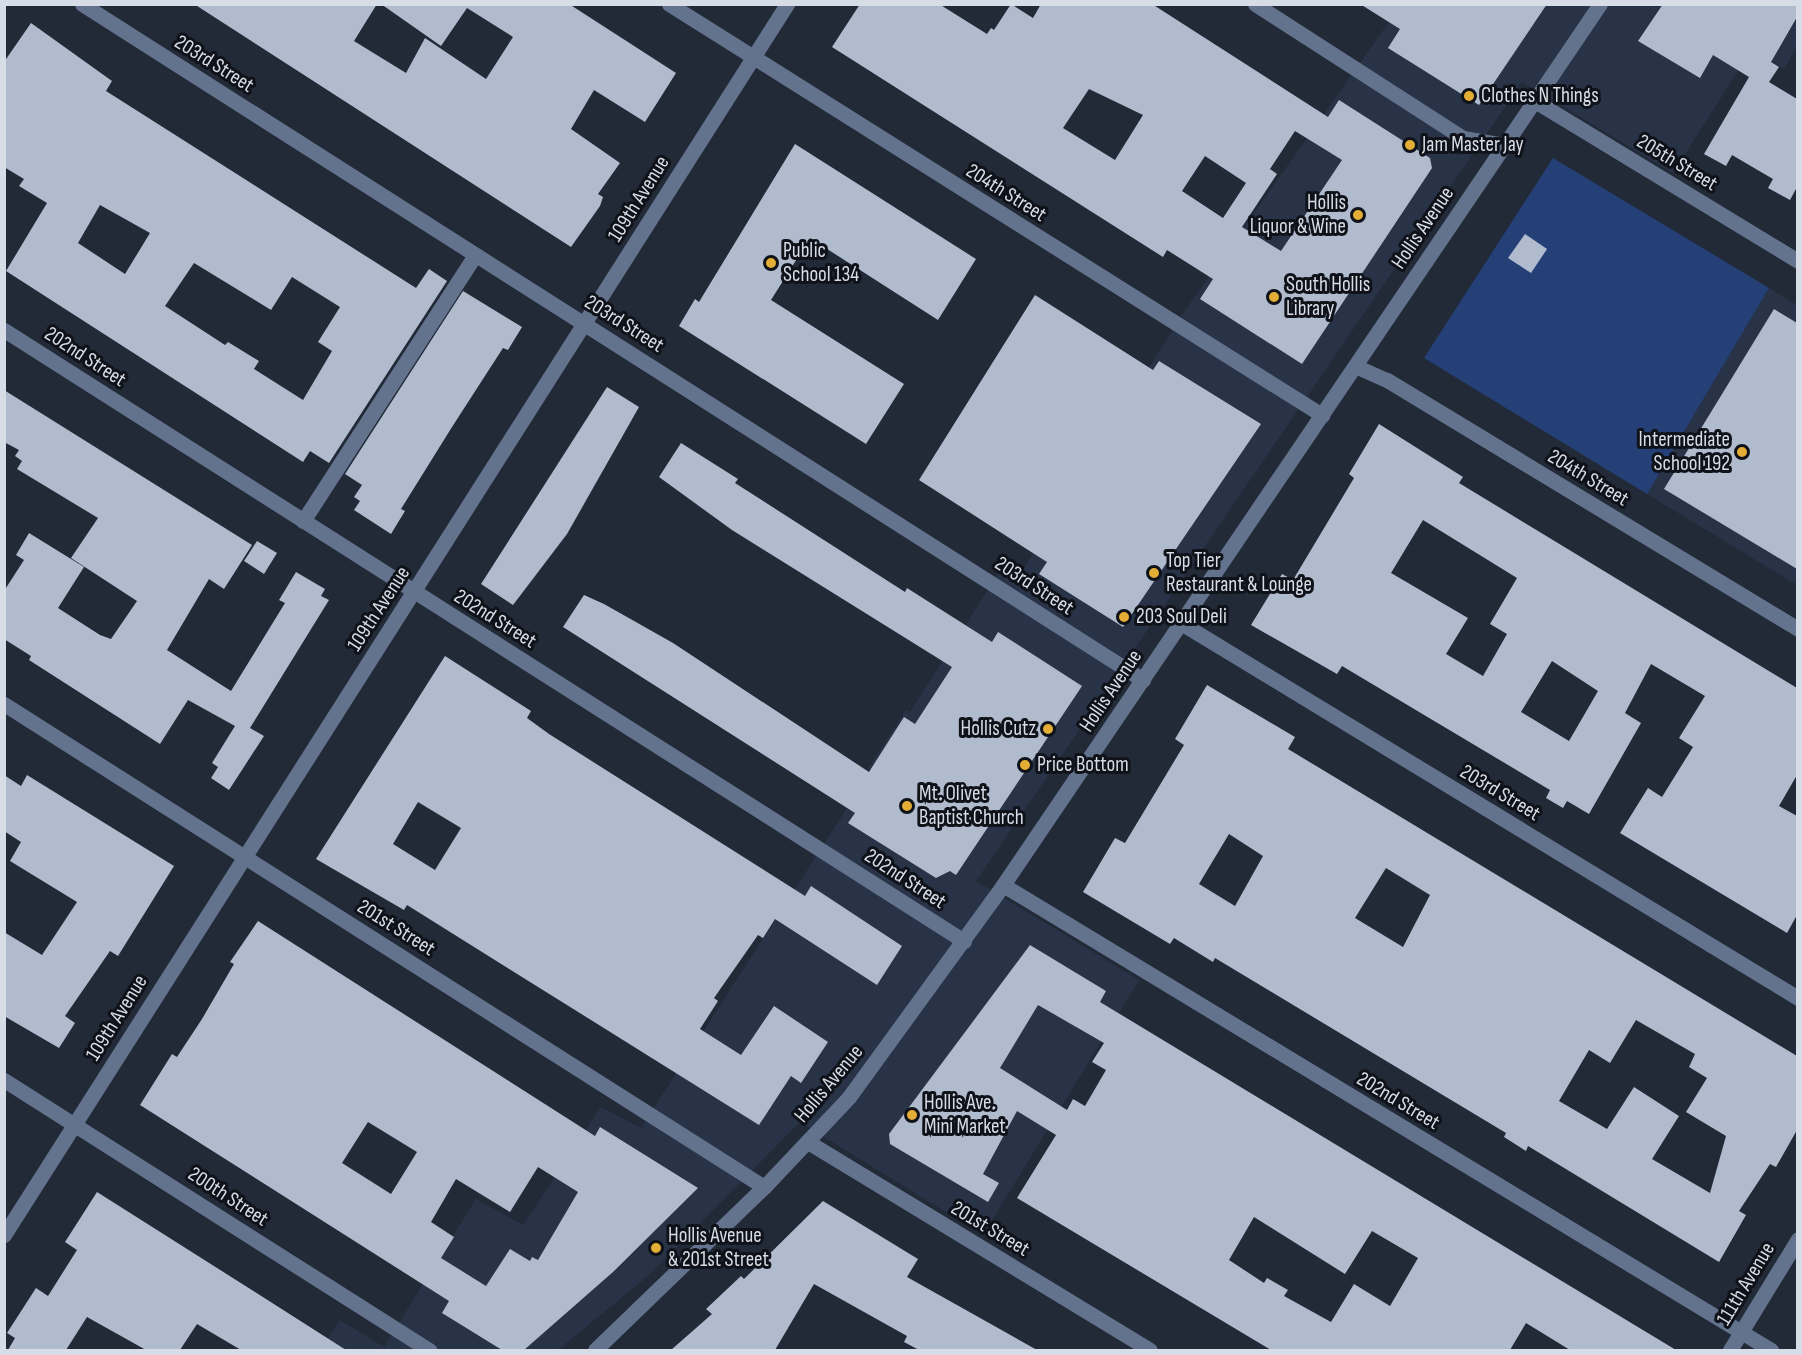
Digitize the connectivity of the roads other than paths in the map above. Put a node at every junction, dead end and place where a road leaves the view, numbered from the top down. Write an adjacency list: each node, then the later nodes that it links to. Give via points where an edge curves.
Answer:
1 (82, 4): 9 (street, 203rd Street)
2 (669, 4): 6 (street, 204th Street)
3 (787, 4): 6 (street, 109th Avenue)
4 (1255, 4): 8 (street, via 1463,138)
5 (1600, 4): 7 (street, Hollis Avenue)
6 (752, 58): 11 (street, 109th Avenue); 14 (street, 204th Street)
7 (1535, 102): 8 (street, Hollis Avenue); 10 (street, 205th Street)
8 (1505, 145): 13 (street, Hollis Avenue)
9 (475, 255): 11 (street, 203rd Street); 15 (street)
10 (1797, 261)
11 (585, 325): 16 (street, 109th Avenue); 19 (street, 203rd Street)
12 (4, 330): 15 (street, 202nd Street)
13 (1355, 366): 14 (street, Hollis Avenue); 18 (street, 204th Street, via 1387,380)
14 (1322, 415): 17 (street, Hollis Avenue)
15 (303, 521): 16 (street, 202nd Street)
16 (415, 592): 21 (street, 109th Avenue); 23 (street, 202nd Street)
17 (1181, 622): 19 (street, Hollis Avenue); 24 (street, 203rd Street)
18 (1797, 629)
19 (1143, 680): 22 (street, Hollis Avenue)
20 (4, 704): 21 (street, 201st Street)
21 (244, 856): 26 (street, 109th Avenue); 28 (street, 201st Street)
22 (1003, 885): 23 (street, Hollis Avenue); 31 (street, 202nd Street)
23 (964, 941): 27 (street, Hollis Avenue, via 849,1097)
24 (1797, 998)
25 (4, 1080): 26 (street, 200th Street)
26 (74, 1125): 29 (street, 109th Avenue); 32 (street, 200th Street)
27 (808, 1142): 28 (street, Hollis Avenue); 34 (street, 201st Street)
28 (764, 1187): 33 (street, Hollis Avenue)
29 (4, 1235)
30 (1797, 1239): 31 (street, 111th Avenue)
31 (1741, 1332): 35 (street, 111th Avenue); 36 (street, 202nd Street)
32 (429, 1350)
33 (595, 1350)
34 (1150, 1350)
35 (1730, 1350)
36 (1771, 1350)

